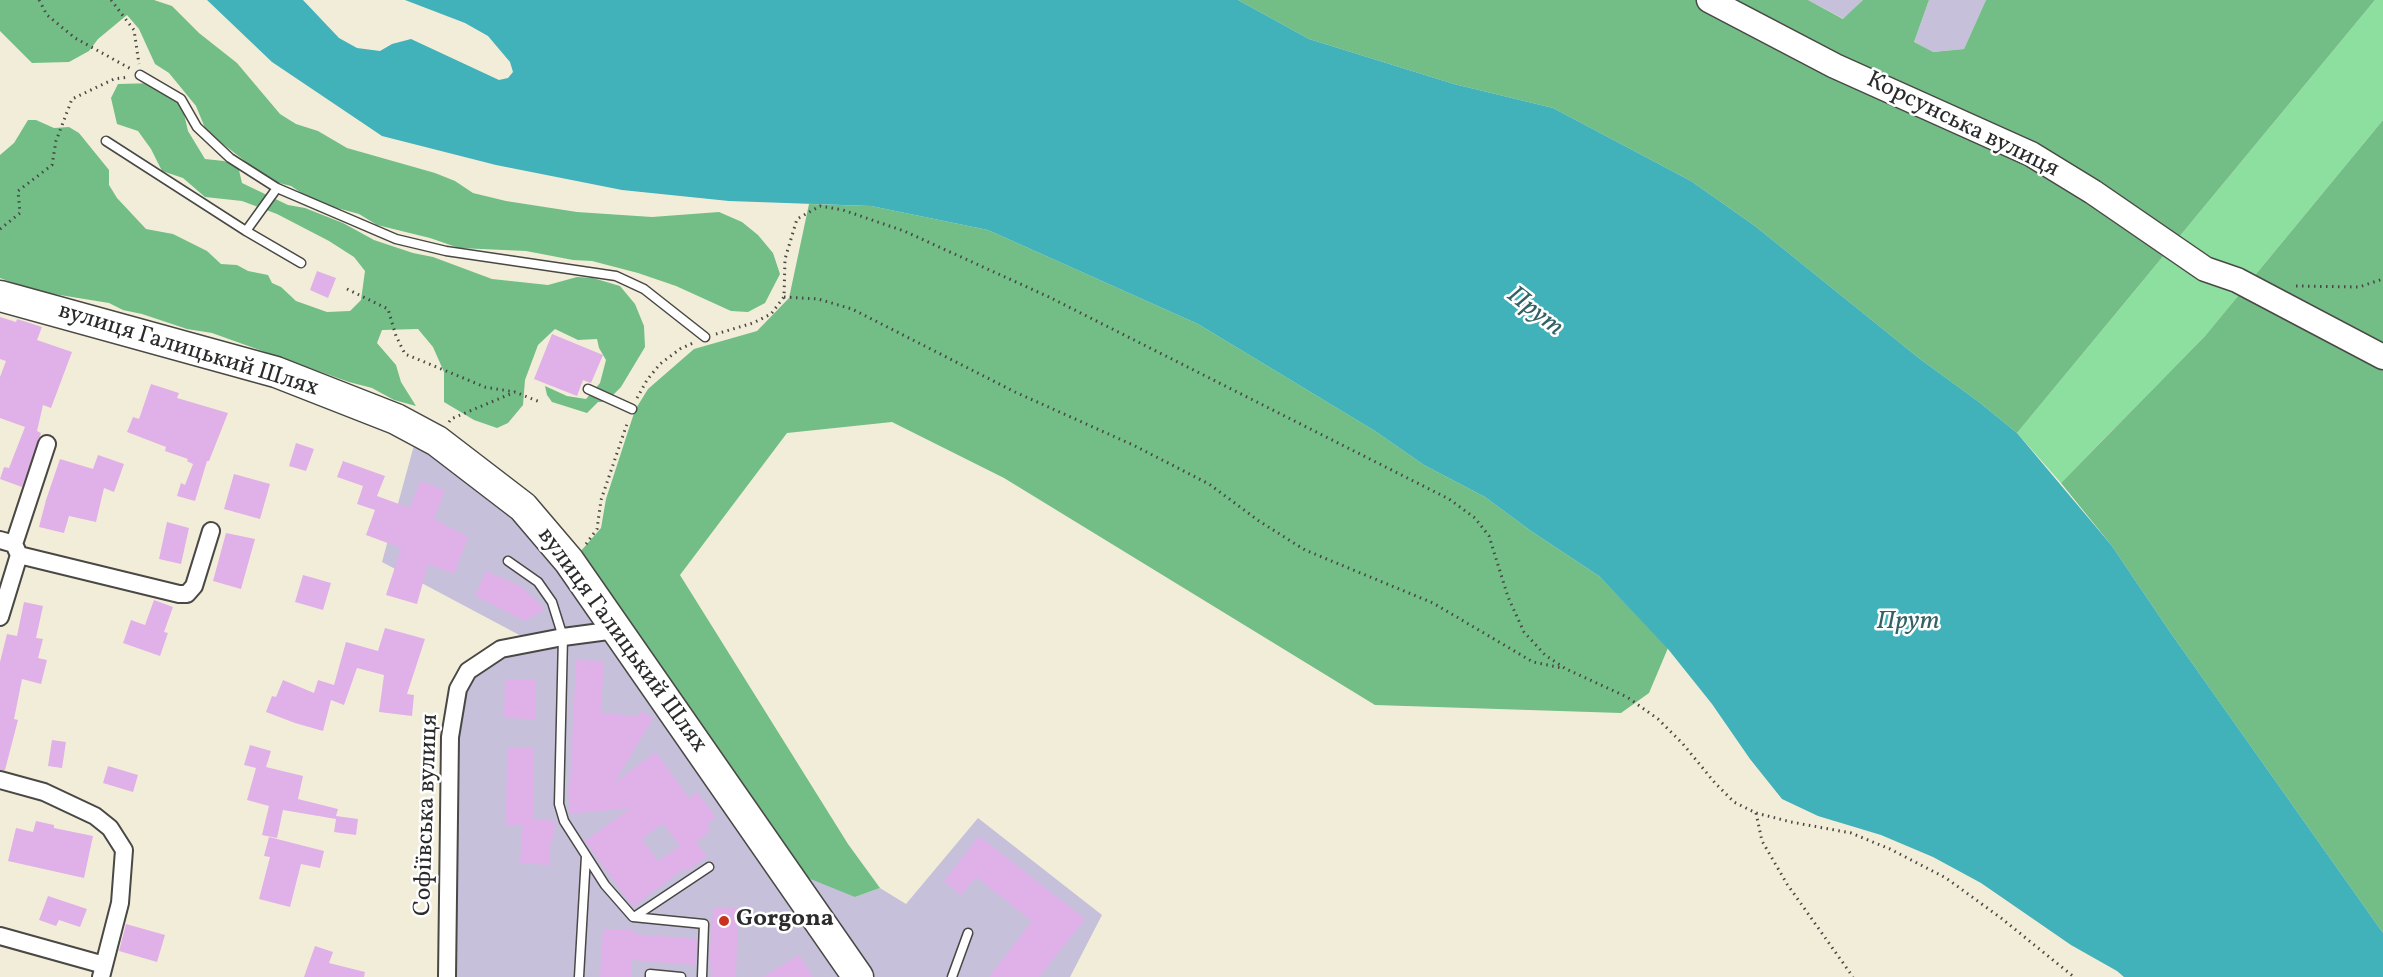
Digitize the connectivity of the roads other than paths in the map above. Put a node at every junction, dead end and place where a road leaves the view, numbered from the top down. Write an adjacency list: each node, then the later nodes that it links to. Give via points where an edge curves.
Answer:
1 (1709, 0): 9 (main road, Корсунська вулиця, via 1835,66 2031,154 2205,269 2237,280)
2 (140, 75): 4 (lane, via 181,99 197,127 230,158)
3 (106, 141): 5 (lane)
4 (277, 188): 5 (lane); 8 (lane, via 396,239 446,251 616,276 644,289)
5 (246, 231): 6 (lane)
6 (301, 264)
7 (0, 296): 17 (highway, вулиця Галицький Шлях, via 276,372 396,419 437,441 523,507 569,561)
8 (705, 337)
9 (2383, 357)
10 (588, 389): 11 (lane)
11 (632, 408)
12 (47, 444): 14 (street)
13 (211, 531): 14 (street, via 194,586 187,594)
14 (11, 546): 16 (street)
15 (508, 561): 18 (lane, via 538,582 552,602)
16 (0, 617)
17 (616, 630): 18 (street, Софіївська вулиця); 31 (highway, вулиця Галицький Шлях)
18 (563, 637): 20 (lane, via 559,804 564,821); 26 (street, Софіївська вулиця, via 501,649 468,671 458,689 450,737)
19 (0, 780): 25 (street, via 44,792 95,816 110,828 124,850 120,903)
20 (586, 856): 22 (lane, via 604,885); 27 (lane)
21 (709, 867): 22 (lane)
22 (633, 917): 30 (lane, via 704,924)
23 (968, 933): 32 (lane)
24 (0, 936): 25 (street)
25 (103, 971)
26 (447, 977)
27 (579, 977)
28 (650, 977): 29 (lane)
29 (681, 977)
30 (702, 977)
31 (858, 977)
32 (952, 977)

